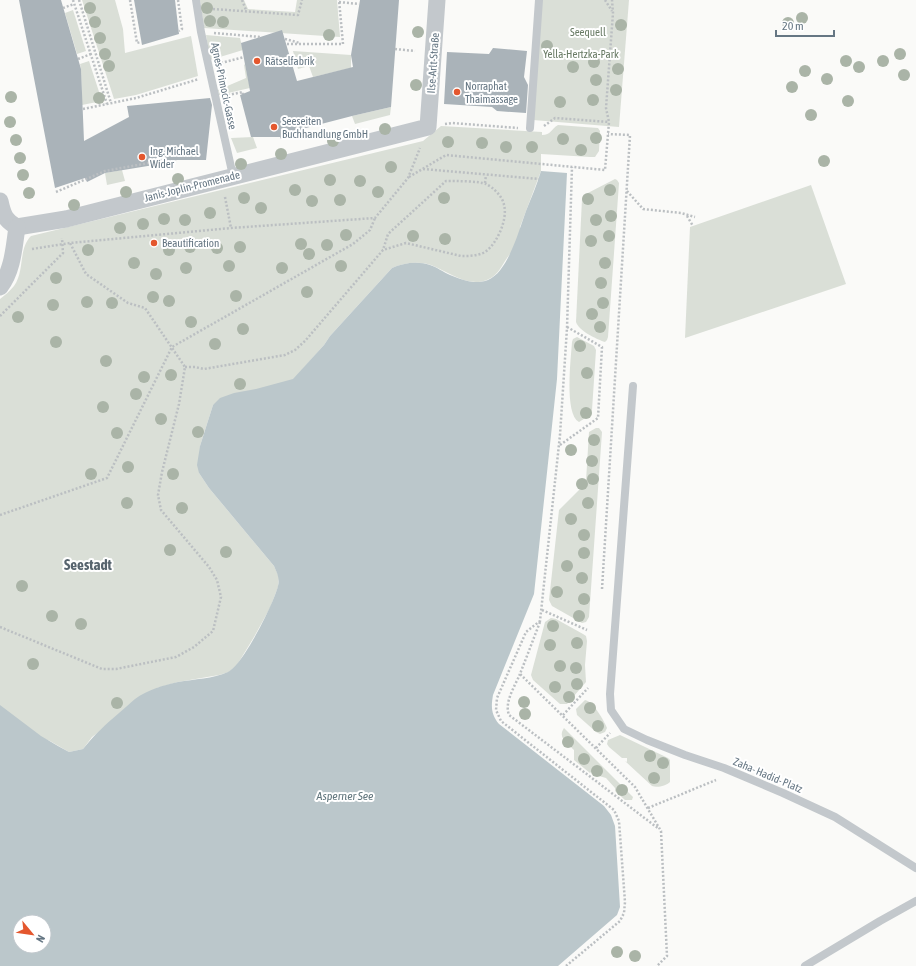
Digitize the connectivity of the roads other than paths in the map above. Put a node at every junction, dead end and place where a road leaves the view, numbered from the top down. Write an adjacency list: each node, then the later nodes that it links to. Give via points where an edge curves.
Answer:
1 (196, 0): 6 (lane, Agnes-Primocic-Gasse)
2 (437, 0): 4 (street, Ilse-Arlt-Straße)
3 (539, 0): 5 (lane)
4 (436, 126): 6 (street, Janis-Joplin-Promenade)
5 (530, 128)
6 (233, 176): 8 (street, Janis-Joplin-Promenade, via 66,218)
7 (0, 201): 8 (street, via 4,217)
8 (17, 227): 9 (street, via 11,263 6,280)
9 (0, 287)
10 (633, 386): 11 (lane, Zaha- Hadid- Platz, via 610,694 611,710 624,729 646,740 784,793 835,817)
11 (916, 868)
12 (916, 901): 13 (lane)
13 (805, 966)

